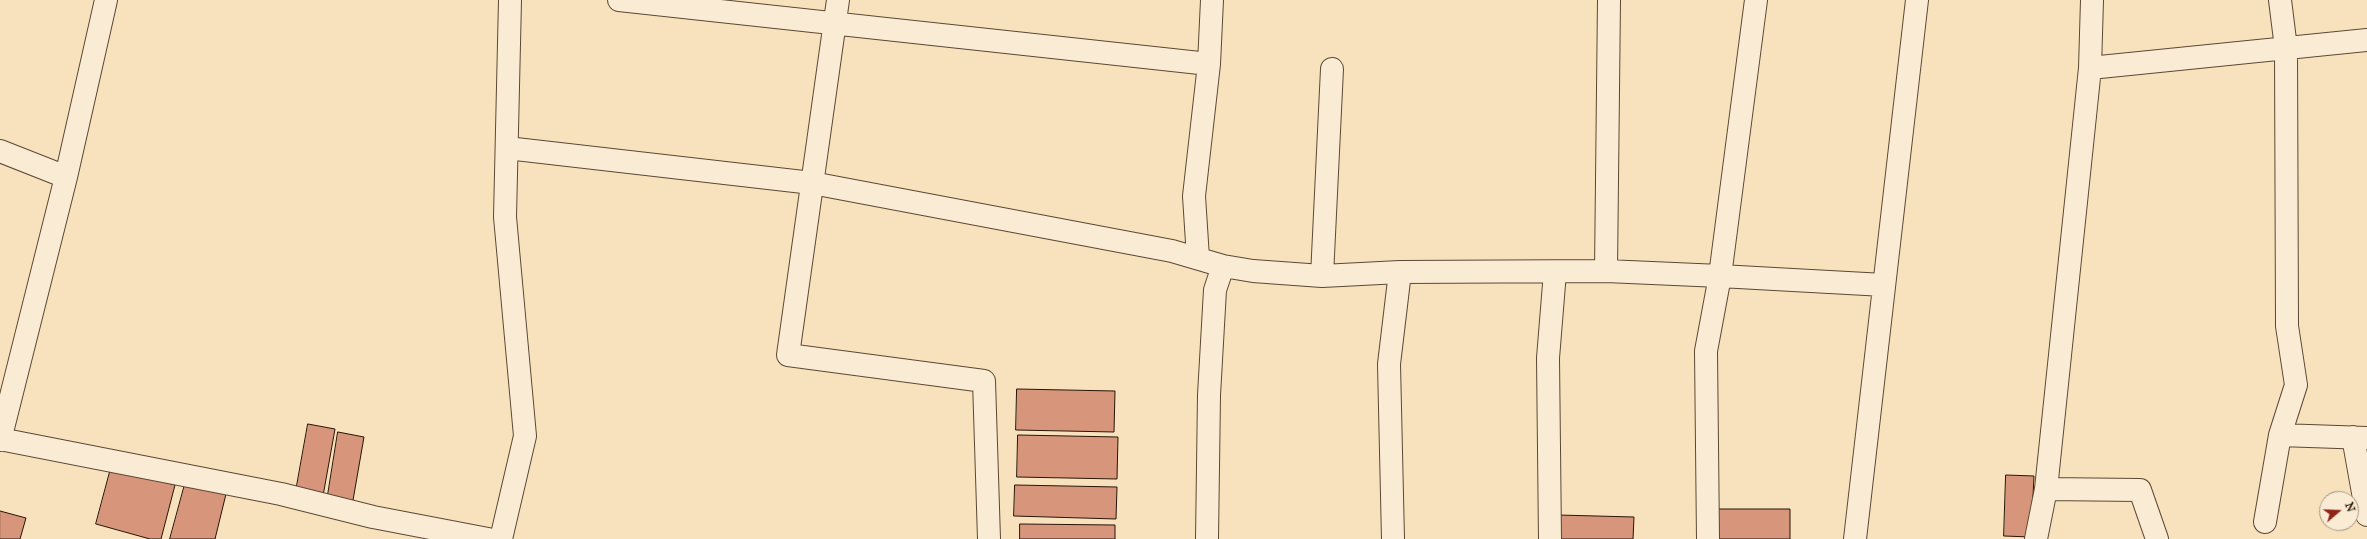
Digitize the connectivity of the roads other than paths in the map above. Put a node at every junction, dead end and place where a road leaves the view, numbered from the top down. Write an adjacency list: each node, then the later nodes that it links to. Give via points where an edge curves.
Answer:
1 (106, 0): 19 (street)
2 (510, 0): 17 (street)
3 (619, 0): 11 (street)
4 (838, 0): 11 (street)
5 (1212, 0): 14 (street)
6 (1609, 0): 23 (street)
7 (1756, 0): 27 (street)
8 (1917, 0): 28 (street)
9 (2092, 0): 15 (street)
10 (2280, 0): 13 (street)
11 (835, 23): 14 (street); 20 (street)
12 (2367, 40): 13 (street)
13 (2286, 48): 15 (street); 29 (street, via 2287,326 2296,385)
14 (1209, 64): 21 (street, via 1194,196)
15 (2090, 68): 32 (street)
16 (1332, 69): 26 (street)
17 (507, 148): 20 (street); 36 (street, via 505,217 525,436)
18 (0, 151): 19 (street)
19 (66, 177): 31 (street)
20 (812, 183): 21 (street); 37 (street, via 788,355 984,381)
21 (1198, 258): 22 (street)
22 (1222, 266): 26 (street); 38 (street, via 1216,290 1209,388)
23 (1606, 271): 25 (street); 27 (street)
24 (1400, 272): 25 (street); 26 (street); 39 (street, via 1389,364)
25 (1555, 272): 40 (street, via 1548,358)
26 (1322, 276)
27 (1720, 276): 28 (street); 41 (street, via 1706,351)
28 (1884, 285): 42 (street)
29 (2280, 435): 30 (street); 34 (street)
30 (2360, 438): 33 (street)
31 (0, 439): 35 (street, via 281,494 373,517)
32 (2046, 489): 43 (street); 44 (street, via 2140,490)
33 (2367, 515)
34 (2265, 522)
35 (488, 539)
36 (501, 539)
37 (989, 539)
38 (1207, 539)
39 (1393, 539)
40 (1550, 539)
41 (1708, 539)
42 (1855, 539)
43 (2036, 539)
44 (2157, 539)

